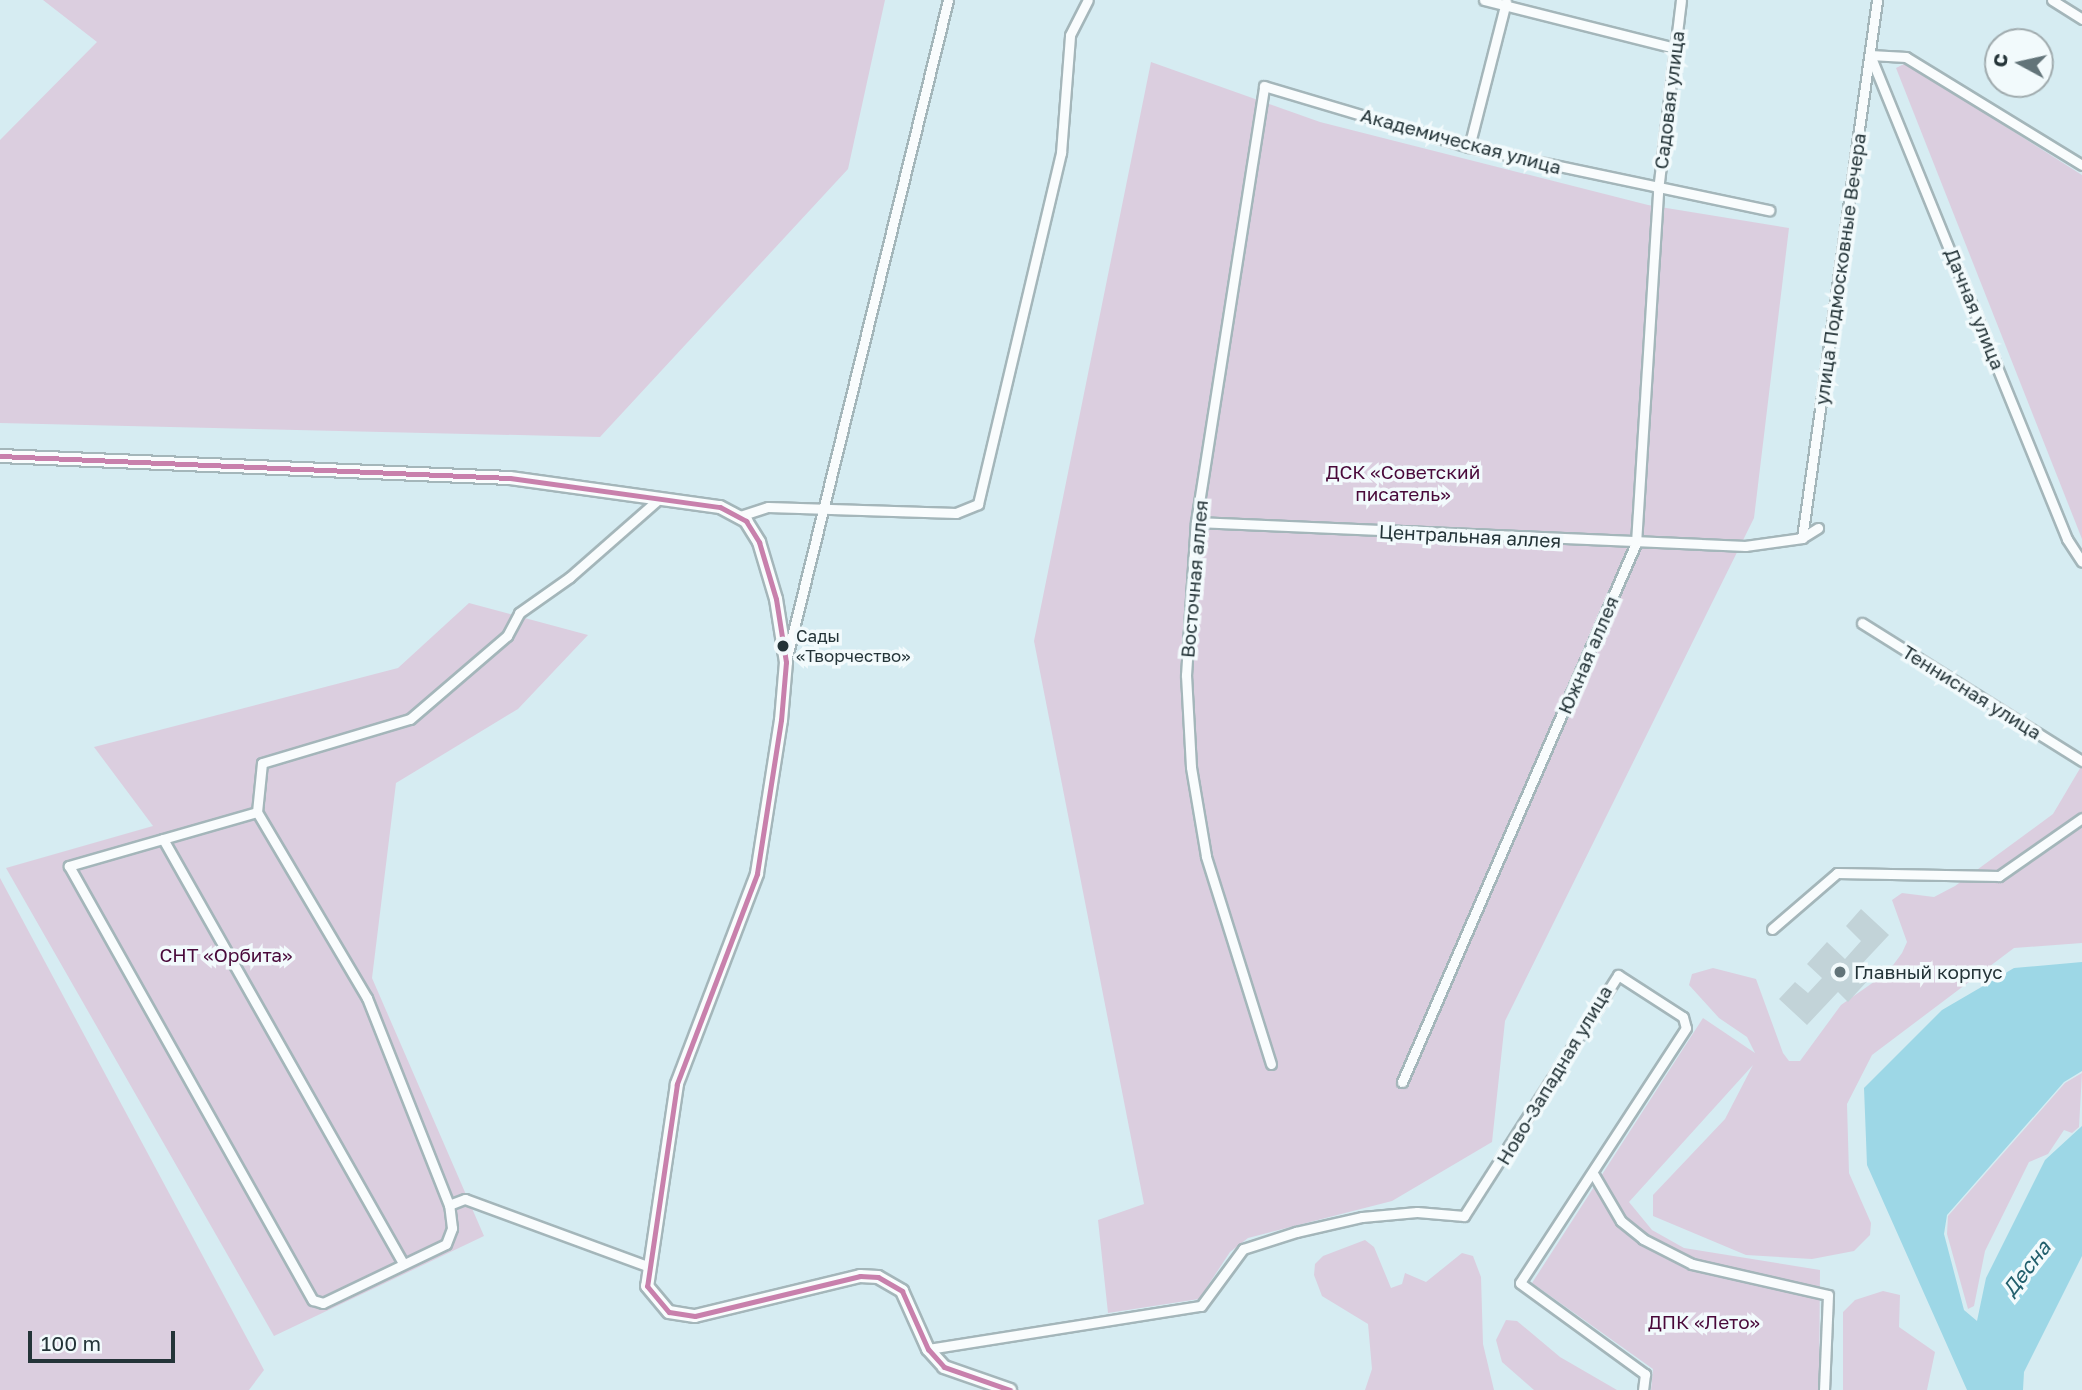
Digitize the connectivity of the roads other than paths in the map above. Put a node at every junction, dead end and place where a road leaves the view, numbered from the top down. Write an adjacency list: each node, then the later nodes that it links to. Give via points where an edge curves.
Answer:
1 (948, 0): 18 (street)
2 (1087, 0): 18 (street, via 1070,35 1061,153 978,504 956,513)
3 (1484, 0): 7 (street)
4 (1681, 0): 9 (street, Садовая улица)
5 (1877, 0): 10 (street, улица Подмосковные Вечера)
6 (2052, 0): 8 (street)
7 (1506, 3): 9 (street); 12 (street)
8 (2082, 19)
9 (1675, 48): 14 (street, Садовая улица)
10 (1870, 55): 13 (street, via 1906,57); 22 (street, улица Подмосковные Вечера); 24 (street, Дачная улица, via 2067,539)
11 (1264, 86): 12 (street, Академическая улица); 20 (street, Восточная аллея)
12 (1469, 147): 14 (street, Академическая улица)
13 (2082, 165)
14 (1658, 195): 15 (street, Академическая улица); 23 (street, Южная аллея)
15 (1769, 210)
16 (0, 456): 17 (street, via 510,478)
17 (662, 497): 19 (street, via 720,507); 28 (street, via 570,577 519,613 507,636 410,719 262,763)
18 (824, 508): 19 (street, via 768,507); 26 (street)
19 (740, 516): 26 (street, via 759,542 776,599)
20 (1196, 522): 23 (street, Центральная аллея); 32 (street, Восточная аллея, via 1186,675 1191,767 1206,856)
21 (1818, 528): 22 (street)
22 (1802, 538): 23 (street, Центральная аллея, via 1745,546)
23 (1636, 543): 33 (street, Южная аллея)
24 (2082, 562)
25 (1862, 623): 27 (street, Теннисная улица)
26 (786, 662): 37 (street, via 757,874 677,1084)
27 (2082, 761)
28 (257, 812): 30 (street); 35 (street, via 367,998)
29 (2082, 818): 31 (street, via 1998,876 1837,873)
30 (163, 839): 36 (street); 36 (street, via 69,866 306,1291 323,1303)
31 (1772, 929)
32 (1271, 1065)
33 (1402, 1082)
34 (1594, 1175): 38 (street, Ново-Западная улица, via 1686,1028 1683,1017 1623,976 1610,979 1464,1216 1418,1212 1362,1217 1243,1250 1201,1306); 40 (street, Ново-Западная улица, via 1520,1283 1645,1374); 41 (street, via 1621,1221 1643,1239 1692,1264 1828,1295)
35 (449, 1205): 36 (street, via 452,1228 446,1244); 37 (street, via 465,1199)
36 (403, 1263)
37 (647, 1266): 38 (street, via 647,1286 657,1304 695,1317 878,1277 902,1291)
38 (928, 1349): 39 (street, via 944,1367)
39 (1010, 1390)
40 (1643, 1390)
41 (1824, 1390)

